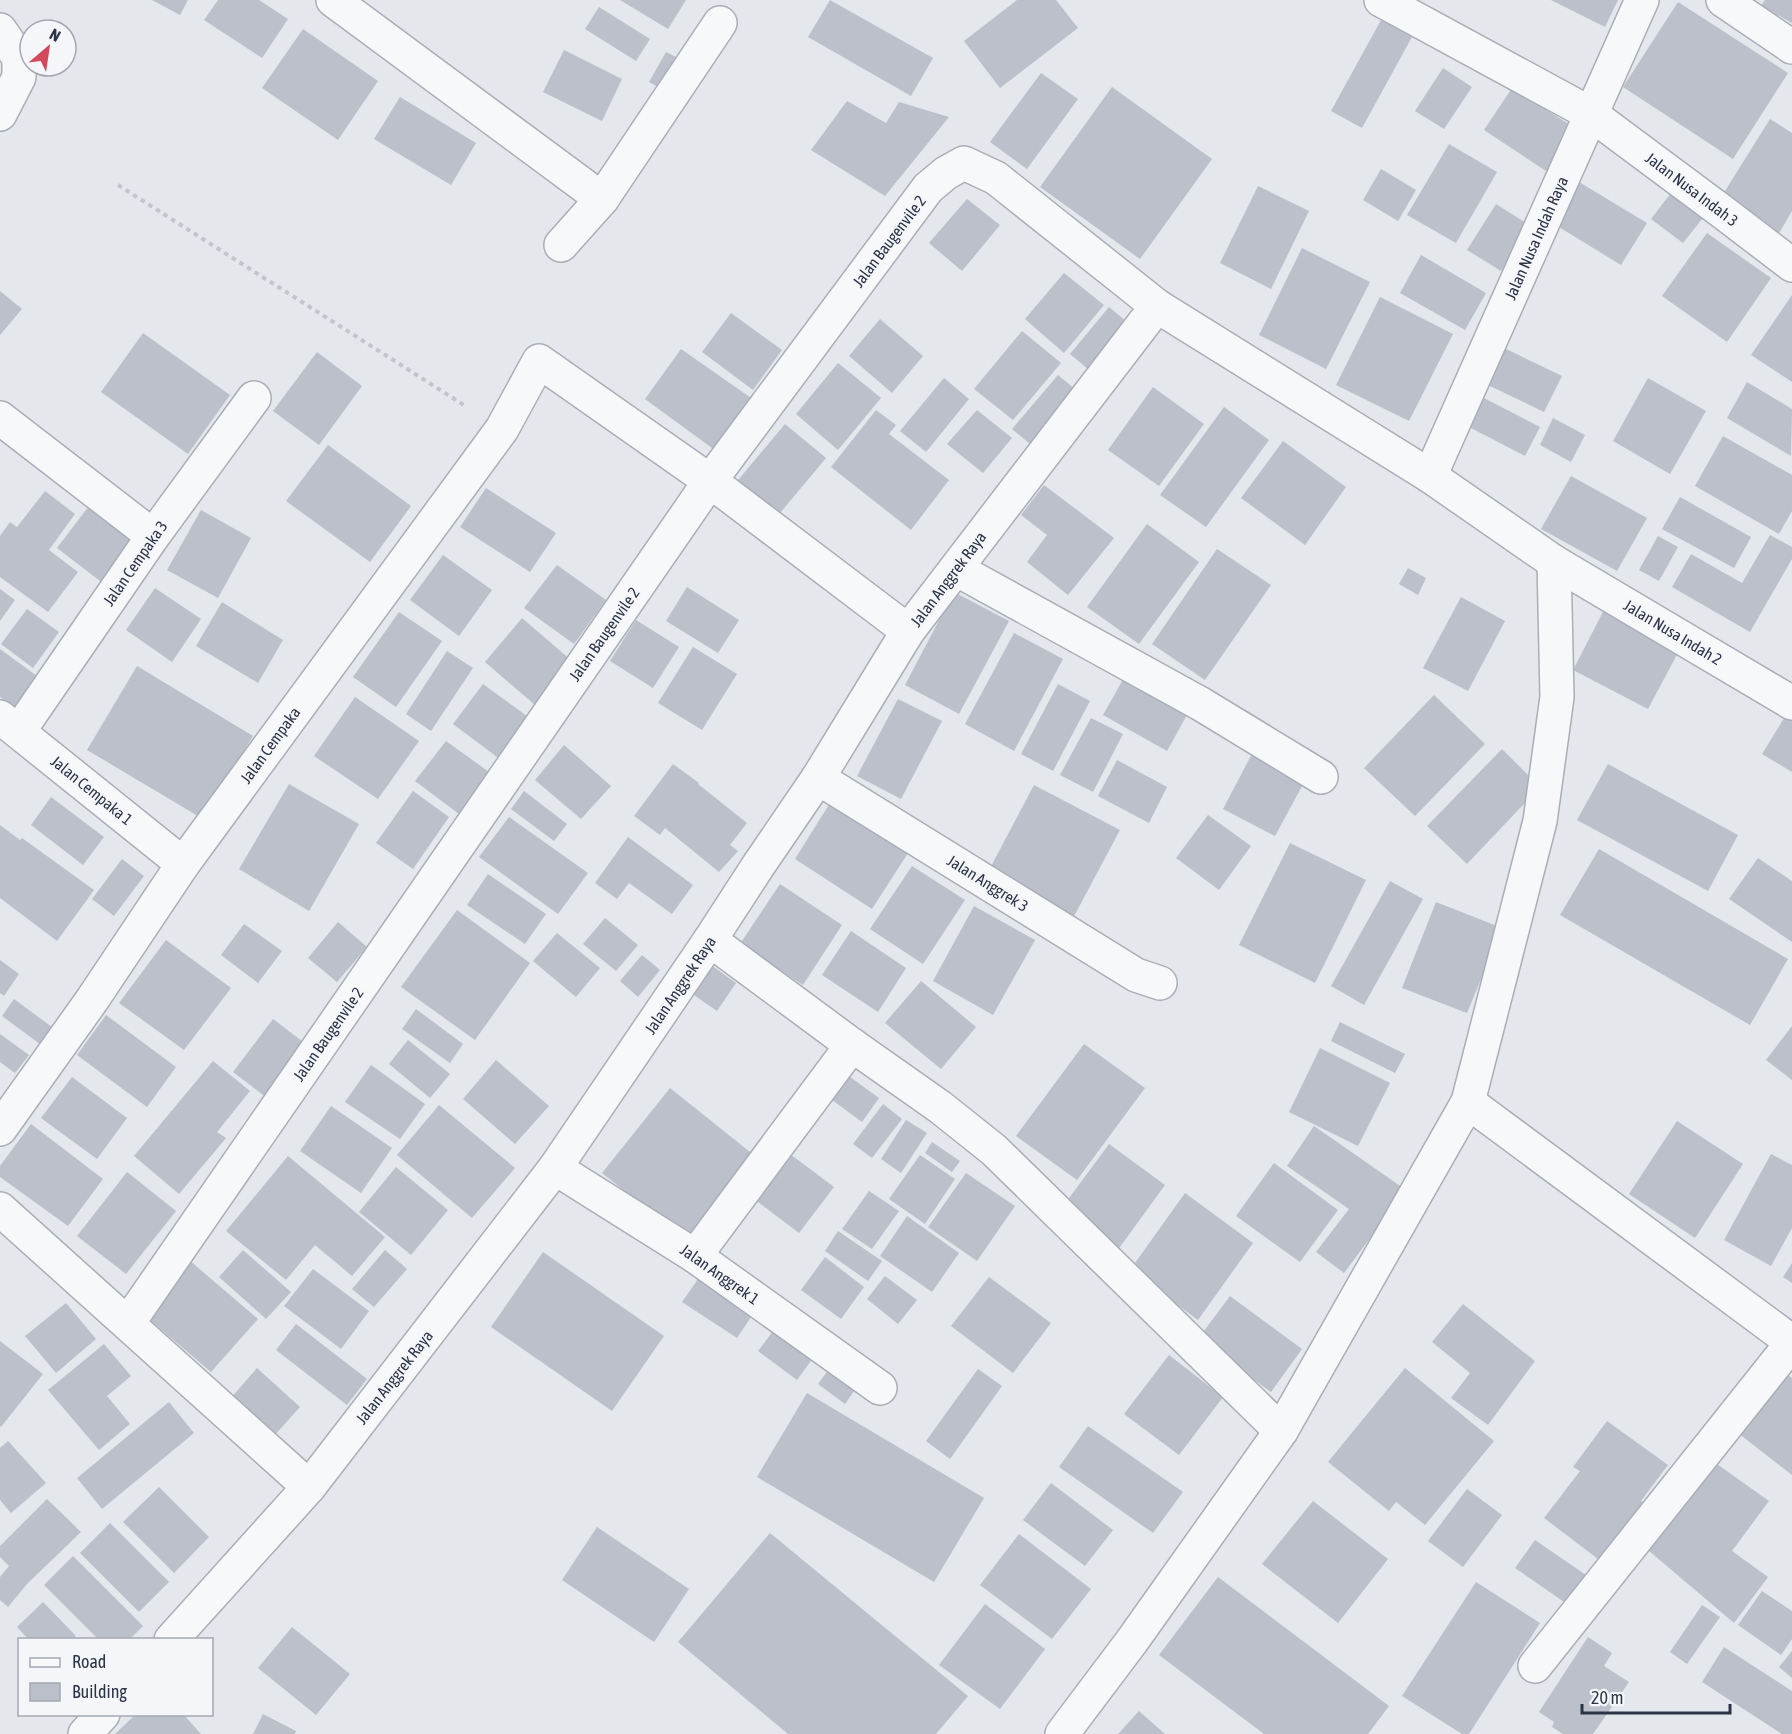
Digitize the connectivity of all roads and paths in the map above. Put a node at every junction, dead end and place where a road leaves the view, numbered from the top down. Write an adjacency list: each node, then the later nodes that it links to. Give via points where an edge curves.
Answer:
1 (333, 0): 11 (street)
2 (1381, 0): 9 (street, Jalan Nusa Indah 3)
3 (1642, 0): 9 (street, Jalan Nusa Indah Raya)
4 (1723, 0): 7 (street)
5 (720, 23): 11 (street)
6 (0, 30): 8 (street, via 19,58 19,77)
7 (1792, 47)
8 (0, 114)
9 (1591, 114): 13 (street, Jalan Nusa Indah 3); 18 (street, Jalan Nusa Indah Raya)
10 (118, 185): 17 (path)
11 (602, 199): 12 (street)
12 (561, 245)
13 (1792, 265)
14 (1157, 306): 18 (street, Jalan Nusa Indah 2); 19 (street, Jalan Baugenvile 2, via 996,178 964,164 928,188); 22 (street, Jalan Anggrek Raya)
15 (254, 398): 20 (street, Jalan Cempaka 3)
16 (0, 418): 20 (street)
17 (502, 429): 19 (street, Jalan Cempaka, via 539,361); 28 (street, Jalan Cempaka)
18 (1430, 476): 21 (street, Jalan Nusa Indah 2)
19 (710, 481): 23 (street); 37 (street, Jalan Baugenvile 2)
20 (153, 536): 25 (street, Jalan Cempaka 3)
21 (1554, 562): 24 (street, Jalan Nusa Indah 2); 32 (street, via 1557,697 1540,821)
22 (956, 569): 23 (street, Jalan Anggrek Raya); 26 (street, via 1201,704)
23 (908, 631): 27 (street, Jalan Anggrek Raya)
24 (1792, 703)
25 (10, 724): 28 (street, Jalan Cempaka 1)
26 (1321, 777)
27 (818, 778): 29 (street, Jalan Anggrek Raya); 30 (street, Jalan Anggrek 3, via 1136,975)
28 (183, 864): 33 (street, Jalan Cempaka)
29 (710, 940): 31 (street); 34 (street, Jalan Anggrek Raya)
30 (1160, 983)
31 (852, 1045): 36 (street); 40 (street, via 994,1150)
32 (1468, 1102): 38 (street); 40 (street)
33 (0, 1129)
34 (555, 1168): 36 (street, Jalan Anggrek 1); 41 (street, Jalan Anggrek Raya)
35 (0, 1209): 37 (street)
36 (695, 1256): 39 (street, Jalan Anggrek 1)
37 (128, 1323): 41 (street)
38 (1792, 1343): 43 (street)
39 (880, 1388)
40 (1281, 1431): 46 (street)
41 (309, 1486): 42 (street, Jalan Anggrek Raya)
42 (173, 1638)
43 (1535, 1666)
44 (101, 1716): 45 (street)
45 (85, 1734)
46 (1062, 1734)

